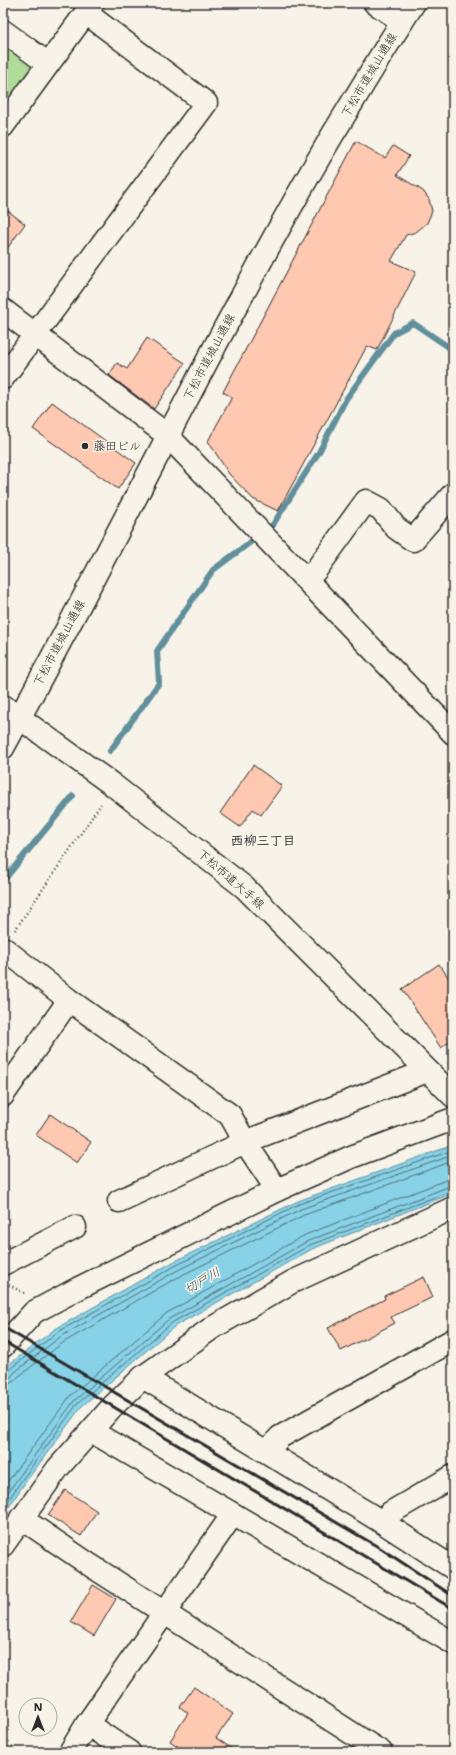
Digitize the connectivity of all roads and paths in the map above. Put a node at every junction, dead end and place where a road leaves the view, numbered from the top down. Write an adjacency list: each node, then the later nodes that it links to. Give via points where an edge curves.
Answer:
1 (375, 3): 4 (street)
2 (414, 3): 4 (street, 下松市道城山通線)
3 (89, 8): 6 (street); 9 (street, via 206,103)
4 (402, 21): 11 (street, 下松市道城山通線, via 285,216)
5 (3, 31): 6 (street)
6 (47, 63): 7 (street)
7 (3, 126)
8 (3, 310): 9 (street)
9 (35, 335): 10 (street); 11 (street)
10 (3, 378)
11 (167, 435): 13 (street); 14 (street, 下松市道城山通線)
12 (453, 494): 13 (street, via 414,540 396,528 382,509 366,501 316,570)
13 (306, 579): 15 (street)
14 (11, 712): 16 (street, 下松市道城山通線); 17 (street, 下松市道大手線)
15 (453, 733)
16 (3, 748)
17 (114, 785): 18 (path); 20 (street, 下松市道大手線, via 244,887)
18 (3, 948): 19 (street)
19 (69, 1000): 21 (street); 24 (street, via 230,1115)
20 (427, 1071): 22 (street, 下松市道大手線); 24 (street)
21 (3, 1095)
22 (453, 1096)
23 (453, 1119): 25 (street, via 351,1157)
24 (245, 1142): 25 (street); 26 (street)
25 (277, 1190): 31 (street, via 34,1312)
26 (119, 1201)
27 (453, 1208): 32 (street, via 292,1282 212,1328)
28 (75, 1227): 29 (street)
29 (3, 1264)
30 (453, 1340): 34 (street, via 280,1437)
31 (3, 1346)
32 (143, 1376): 33 (street); 34 (street)
33 (91, 1431): 36 (street); 37 (street, via 58,1468)
34 (267, 1451): 38 (street)
35 (453, 1476): 38 (street, via 390,1513)
36 (233, 1514): 41 (street); 42 (street)
37 (22, 1518): 39 (street); 41 (street)
38 (382, 1522): 40 (street)
39 (3, 1544)
40 (453, 1568)
41 (165, 1613): 43 (street); 46 (street)
42 (453, 1643)
43 (87, 1724): 44 (street); 45 (street)
44 (70, 1752)
45 (129, 1752)
46 (382, 1752)

